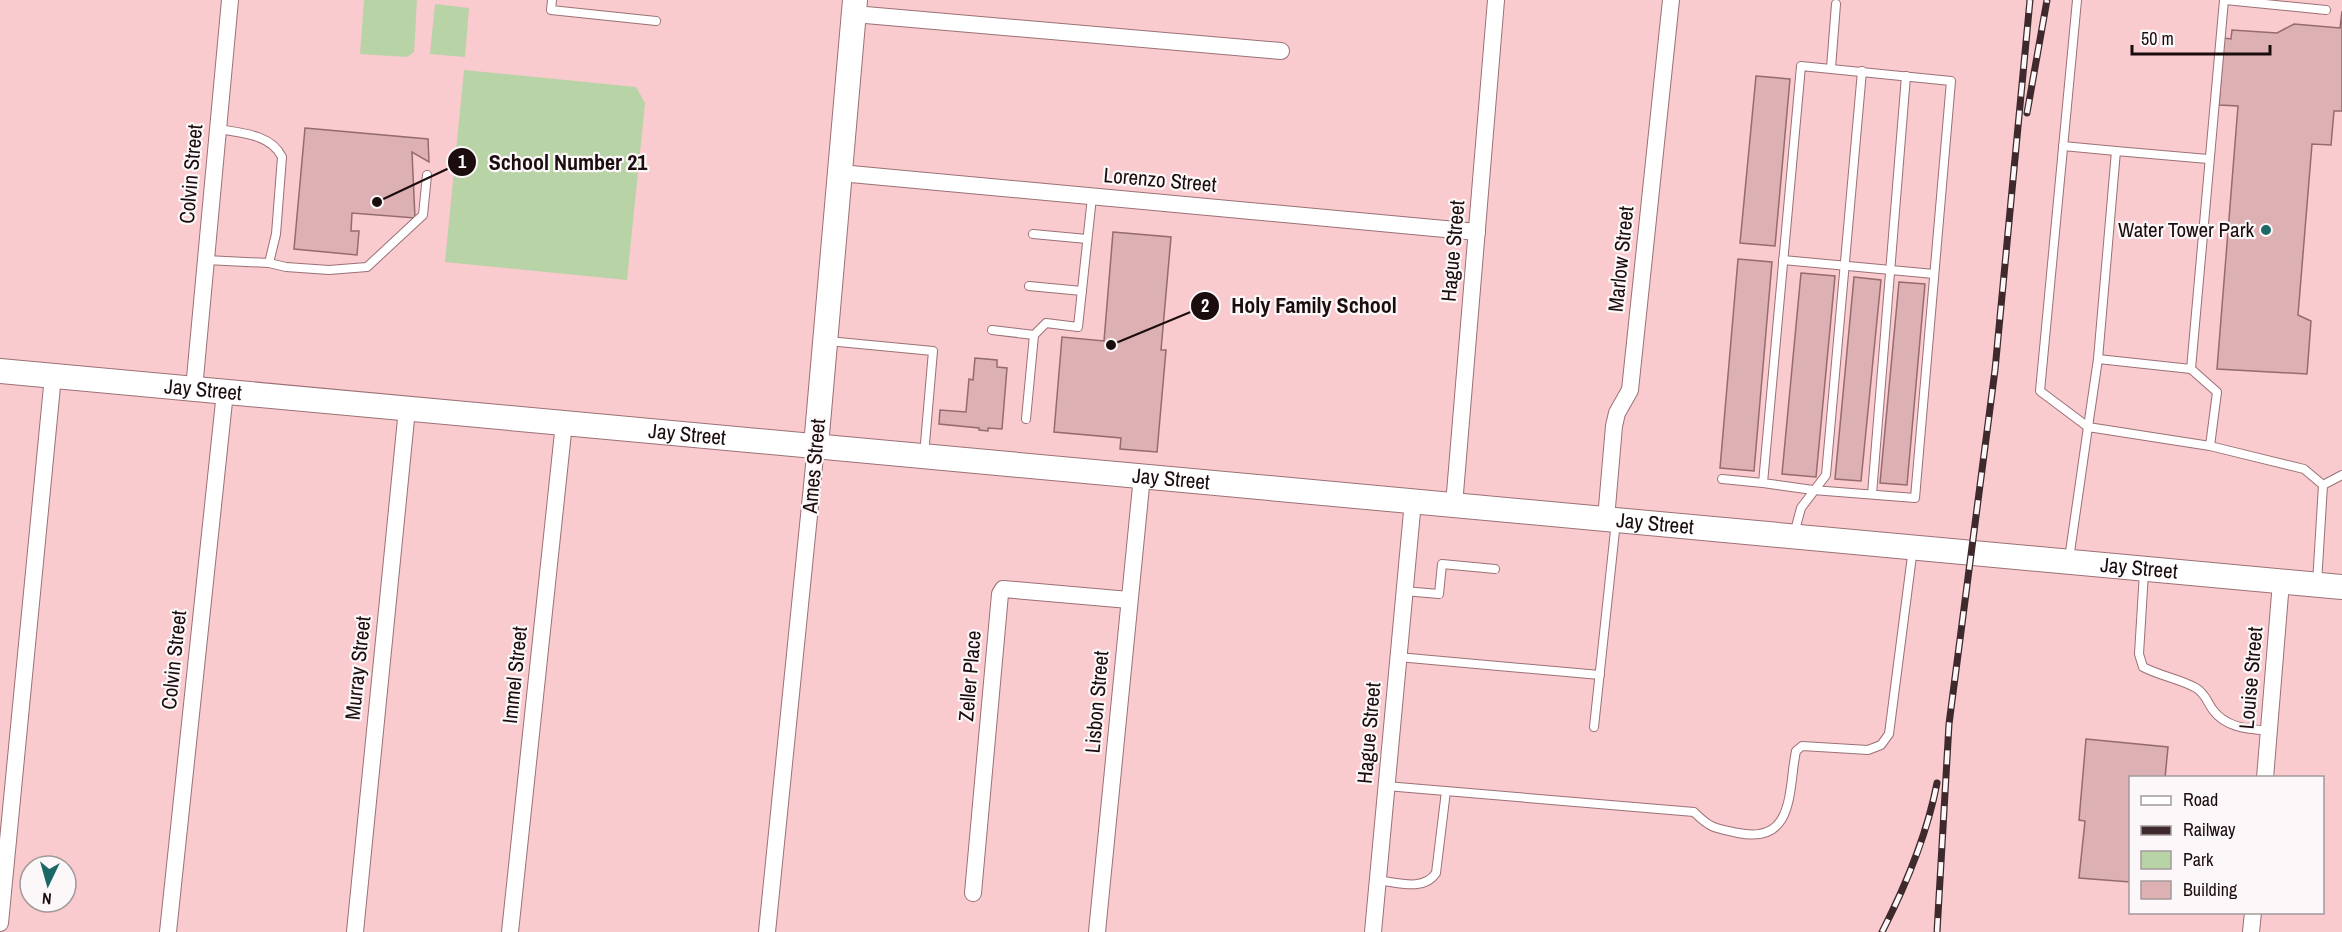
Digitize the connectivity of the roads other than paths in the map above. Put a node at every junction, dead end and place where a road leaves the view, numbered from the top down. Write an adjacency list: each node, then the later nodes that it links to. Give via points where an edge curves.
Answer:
1 (230, 0): 15 (street, Colvin Street)
2 (552, 0): 10 (lane, via 551,10)
3 (1496, 0): 22 (street, Hague Street)
4 (1671, 0): 58 (street, Marlow Street, via 1630,390 1614,426)
5 (2077, 0): 16 (lane)
6 (2224, 0): 9 (lane); 18 (lane)
7 (1836, 4): 12 (lane)
8 (854, 7): 11 (street); 19 (street, Ames Street)
9 (2326, 10)
10 (656, 21)
11 (1281, 51)
12 (1831, 68): 13 (lane); 26 (lane, via 1801,66)
13 (1862, 71): 14 (lane); 28 (lane)
14 (1906, 76): 29 (lane); 30 (lane, via 1951,81)
15 (218, 129): 25 (street, Colvin Street); 27 (lane, via 257,136 278,149 282,157 276,234)
16 (2063, 146): 17 (lane); 45 (lane, via 2040,391)
17 (2116, 151): 18 (lane); 36 (lane)
18 (2208, 159): 37 (lane)
19 (840, 173): 21 (street, Lorenzo Street); 35 (street, Ames Street)
20 (427, 175): 27 (lane, via 423,215 367,267 329,270)
21 (1092, 197): 22 (street, Lorenzo Street); 24 (lane)
22 (1477, 232): 57 (street, Hague Street)
23 (1033, 234): 24 (lane)
24 (1087, 239): 32 (lane)
25 (206, 260): 27 (lane); 40 (street, Colvin Street)
26 (1783, 260): 28 (lane); 52 (lane)
27 (268, 263)
28 (1843, 266): 29 (lane); 54 (lane, via 1826,475)
29 (1890, 269): 30 (lane); 55 (lane)
30 (1934, 274): 55 (lane, via 1915,498)
31 (1029, 286): 32 (lane)
32 (1082, 291): 34 (lane, via 1078,327 1046,323)
33 (992, 330): 34 (lane)
34 (1034, 335): 43 (lane)
35 (825, 340): 46 (street, Ames Street); 48 (lane, via 933,351)
36 (2098, 359): 37 (lane); 45 (lane)
37 (2191, 369): 47 (lane, via 2217,392)
38 (0, 371): 39 (street, Jay Street)
39 (53, 376): 40 (street, Jay Street); 79 (street)
40 (194, 389): 41 (street, Jay Street)
41 (225, 392): 42 (street, Jay Street); 80 (street, Colvin Street)
42 (407, 409): 44 (street, Jay Street); 81 (street, Murray Street)
43 (1026, 419)
44 (564, 423): 46 (street, Jay Street); 82 (street, Immel Street)
45 (2088, 427): 47 (lane); 61 (lane)
46 (816, 446): 48 (street, Jay Street); 83 (street, Ames Street)
47 (2210, 446): 53 (lane, via 2304,469)
48 (924, 456): 50 (street, Jay Street)
49 (2342, 475): 53 (lane)
50 (1142, 476): 56 (street, Jay Street); 68 (street, Lisbon Street)
51 (1722, 479): 52 (lane)
52 (1763, 483): 54 (lane)
53 (2323, 485): 65 (lane)
54 (1813, 490): 55 (lane); 59 (lane, via 1801,508)
55 (1872, 495)
56 (1413, 501): 57 (street, Jay Street); 67 (street, Hague Street)
57 (1454, 505): 58 (street, Jay Street)
58 (1611, 520): 59 (street, Jay Street); 70 (lane)
59 (1793, 538): 60 (street, Jay Street)
60 (1913, 548): 61 (street, Jay Street); 75 (lane, via 1890,734 1881,745 1868,750 1802,746 1796,751 1784,817 1767,833 1743,834 1709,827 1694,812)
61 (2068, 562): 63 (street, Jay Street)
62 (1495, 569): 67 (lane, via 1442,564 1439,594)
63 (2144, 569): 64 (street, Jay Street); 72 (lane, via 2139,654 2143,667 2196,688 2224,722)
64 (2282, 582): 65 (street, Jay Street); 72 (street, Louise Street)
65 (2317, 585): 66 (street, Jay Street)
66 (2342, 588)
67 (1404, 591): 69 (street, Hague Street)
68 (1129, 600): 77 (street, Zeller Place, via 1003,589 1000,594); 84 (street, Lisbon Street)
69 (1398, 657): 70 (lane); 74 (street, Hague Street)
70 (1600, 675): 71 (lane)
71 (1594, 727)
72 (2269, 731): 73 (street, Louise Street)
73 (2265, 776)
74 (1386, 786): 75 (lane); 76 (street, Hague Street)
75 (1446, 791): 76 (lane, via 1434,877 1418,885)
76 (1377, 880): 85 (street, Hague Street)
77 (973, 893)
78 (2253, 914): 86 (street)
79 (0, 923)
80 (168, 932)
81 (355, 932)
82 (510, 932)
83 (767, 932)
84 (1097, 932)
85 (1373, 932)
86 (2251, 932)

